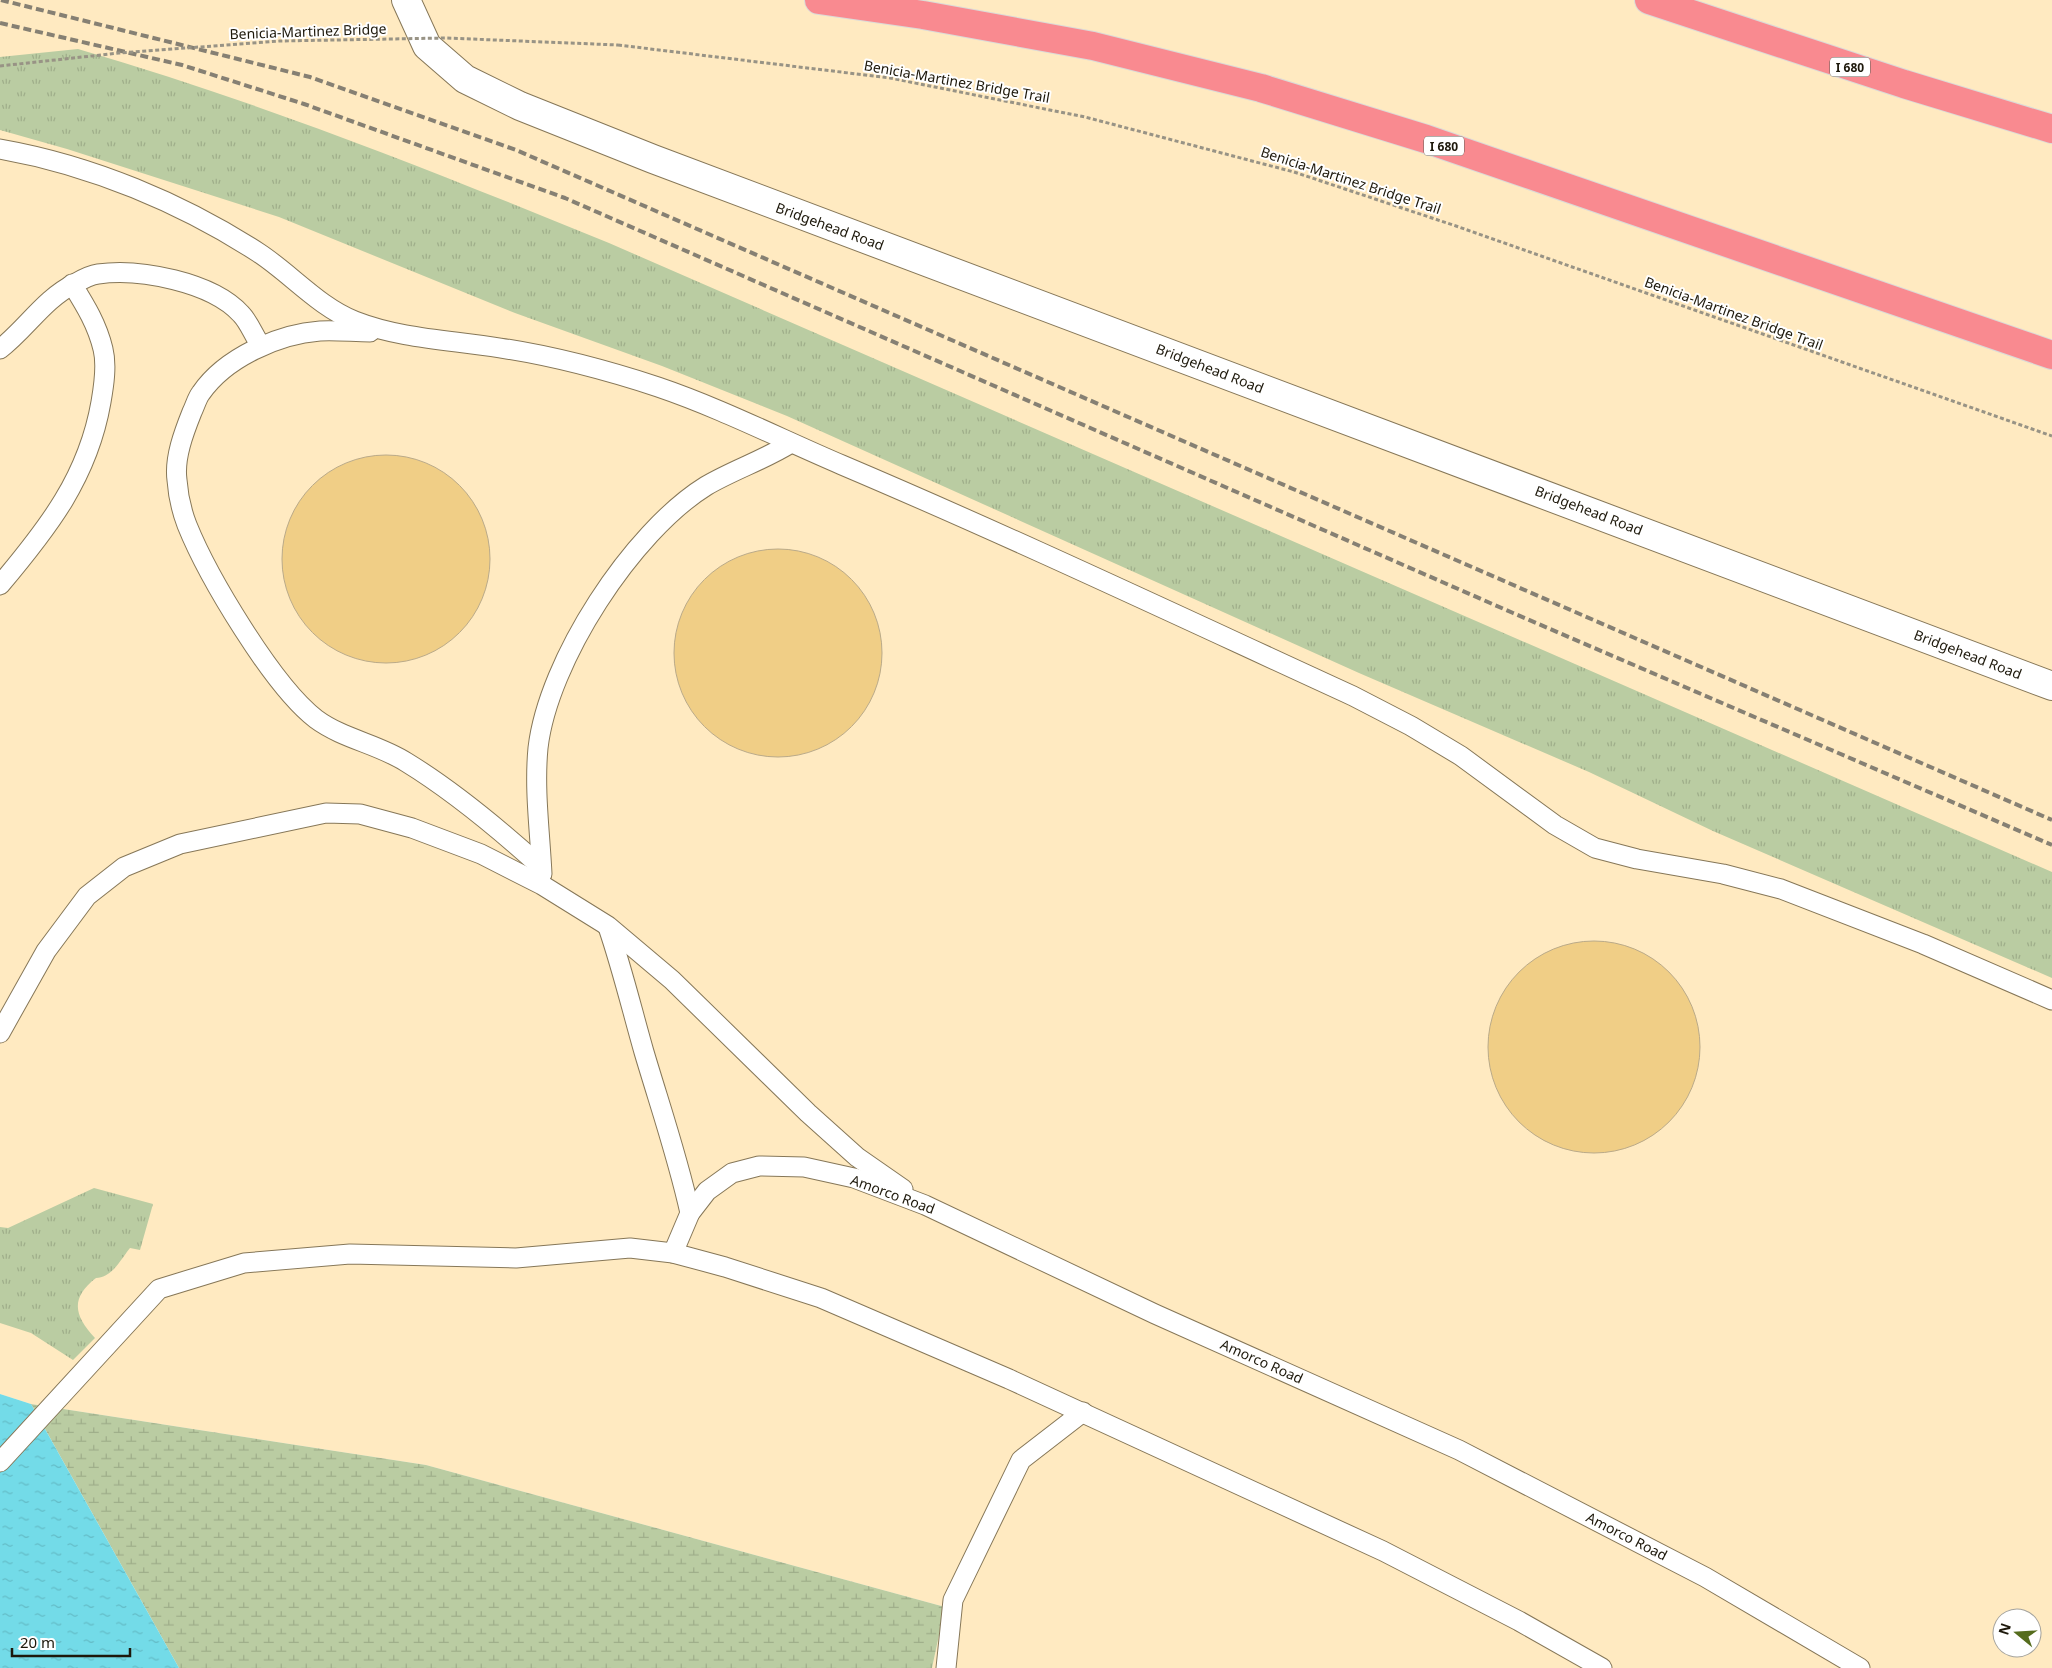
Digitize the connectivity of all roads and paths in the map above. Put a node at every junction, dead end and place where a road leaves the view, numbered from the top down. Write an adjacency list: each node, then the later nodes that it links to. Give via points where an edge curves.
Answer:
1 (406, 0): 16 (street, Bridgehead Road, via 427,46 465,79 520,106)
2 (819, 0): 12 (highway, I 680, via 1093,46 1261,88 1443,145)
3 (1649, 0): 6 (highway, I 680)
4 (618, 45): 5 (path, Benicia-Martinez Bridge, bridge, via 446,38 280,41); 13 (path, Benicia-Martinez Bridge Trail, via 890,78 1084,116 1294,172)
5 (0, 66)
6 (2052, 129)
7 (0, 149): 9 (lane, via 94,174 159,200 206,222 261,254 352,321)
8 (72, 284): 10 (lane, via 96,274 120,272 187,283 218,296 241,314); 11 (lane, via 51,299 14,339); 15 (lane, via 92,316 103,351 104,384 97,424 82,467 57,513)
9 (394, 333): 10 (lane, via 320,331); 14 (lane, via 506,348 604,370 663,389)
10 (260, 346): 17 (lane, via 228,365 201,393 182,436 176,479 186,523 210,573 257,648 292,696 316,719 405,761 507,837)
11 (0, 349)
12 (2052, 354)
13 (2052, 436)
14 (791, 444): 17 (lane, via 706,486 664,518 623,565 588,620 557,677 544,710 536,798); 19 (lane, via 974,522 1353,696 1461,756 1554,825 1595,848 1781,889 1923,944)
15 (0, 585)
16 (2052, 686)
17 (542, 876): 18 (lane); 20 (lane, via 412,828 360,814 326,813 180,844 124,867 88,896 46,951)
18 (608, 926): 21 (lane, via 672,980 857,1157); 22 (lane, via 682,1174)
19 (2052, 1000)
20 (0, 1033)
21 (925, 1204): 22 (lane, Amorco Road, via 854,1178 804,1167 760,1166 732,1173 707,1191); 28 (lane, Amorco Road, via 1155,1314 1459,1450 1706,1577)
22 (690, 1213): 23 (lane, Amorco Road)
23 (673, 1253): 24 (lane, via 822,1298); 25 (lane, via 630,1248 516,1258 350,1254 244,1264 159,1289)
24 (1083, 1412): 26 (lane, via 1022,1460 952,1600); 27 (lane, via 1383,1551)
25 (0, 1462)
26 (946, 1668)
27 (1602, 1668)
28 (1860, 1668)

